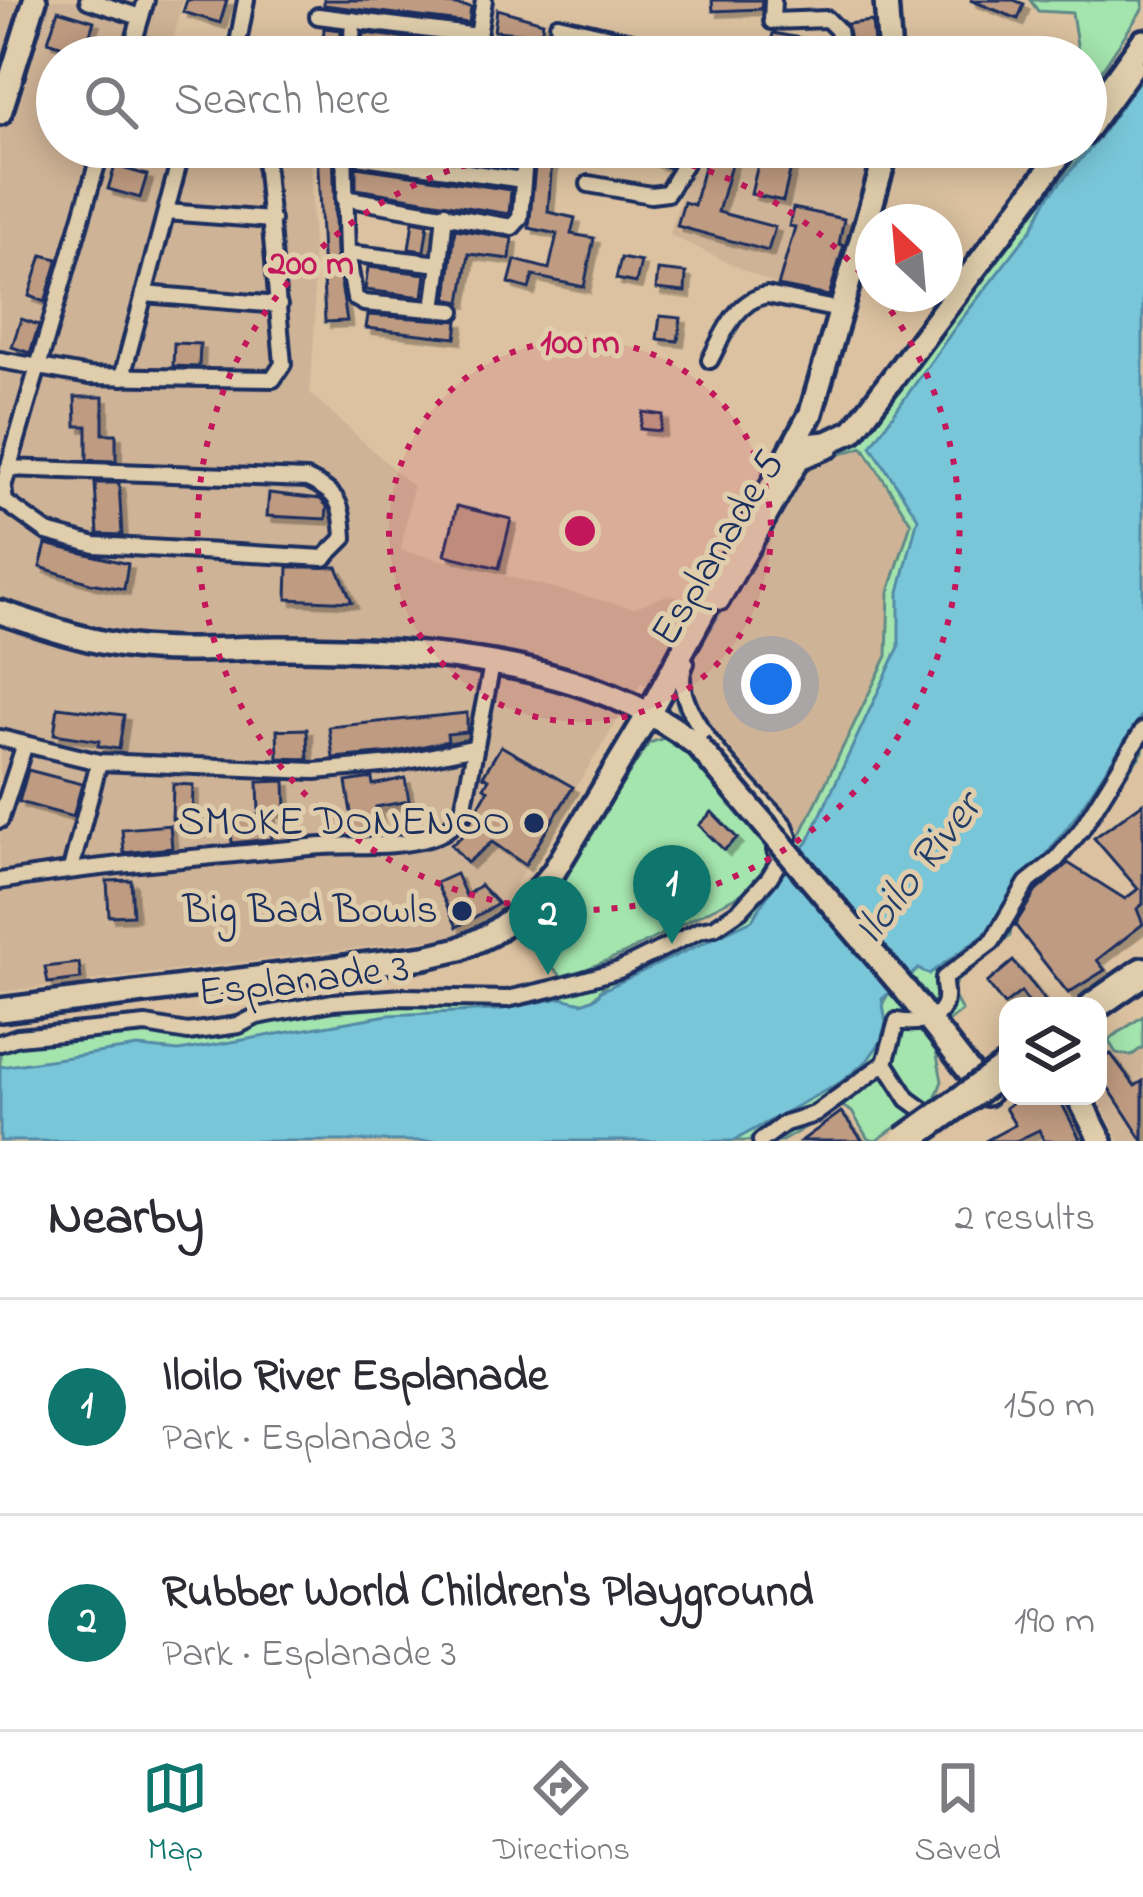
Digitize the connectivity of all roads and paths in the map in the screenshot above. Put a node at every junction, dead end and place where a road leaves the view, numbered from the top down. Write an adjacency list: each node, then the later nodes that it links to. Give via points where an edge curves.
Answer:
1 (35, 0): 23 (main road)
2 (88, 0): 9 (street)
3 (146, 0): 9 (street)
4 (246, 0): 13 (street)
5 (484, 0): 15 (street)
6 (773, 0): 17 (street, via 772,21 827,19)
7 (886, 0): 18 (main road)
8 (318, 16): 10 (street)
9 (140, 17): 12 (street)
10 (353, 20): 14 (street); 15 (street)
11 (558, 25): 16 (street)
12 (135, 36)
13 (239, 36)
14 (352, 36)
15 (478, 36)
16 (605, 36)
17 (839, 36)
18 (889, 36)
19 (1143, 41): 21 (main road)
20 (1143, 57): 22 (street)
21 (1107, 91)
22 (1107, 108)
23 (0, 113)
24 (96, 168): 49 (street)
25 (178, 168): 37 (street)
26 (266, 168): 39 (street)
27 (344, 168): 36 (street)
28 (449, 168): 34 (street)
29 (524, 168): 34 (street)
30 (682, 168): 35 (street, via 667,193 651,196)
31 (882, 168): 46 (main road)
32 (1050, 168): 51 (main road, via 853,431)
33 (1062, 168): 62 (street, Esplanade 5, via 860,438 801,461 681,670 688,711 785,826 789,837)
34 (523, 180): 38 (street, via 512,227)
35 (589, 184)
36 (344, 198): 38 (street); 40 (street)
37 (166, 212): 39 (street); 42 (street)
38 (445, 213): 41 (street)
39 (272, 220): 43 (street)
40 (346, 253): 41 (street); 44 (street, via 355,298)
41 (440, 264): 44 (street)
42 (144, 294): 43 (street); 50 (street)
43 (279, 305): 50 (street, via 283,364 273,379)
44 (434, 308): 45 (street)
45 (454, 310)
46 (844, 311): 48 (street, via 755,297); 51 (main road)
47 (0, 360): 49 (street)
48 (710, 360)
49 (37, 369): 50 (street); 52 (street)
50 (122, 377)
51 (795, 446): 55 (main road)
52 (8, 468): 52 (street, via 5,502 16,513 95,545 324,558 344,538 342,506 308,479)
53 (0, 612): 54 (main road, via 136,648 374,648)
54 (492, 665): 55 (main road, via 585,686); 59 (street)
55 (649, 713): 70 (main road, via 553,873 519,913 460,949); 72 (main road, bridge, via 698,745)
56 (1143, 730): 72 (street, via 1077,836 1028,883 992,941 944,978 944,1004)
57 (0, 738): 58 (street)
58 (24, 747): 60 (street); 61 (street)
59 (472, 748): 60 (street, via 315,771); 63 (street, via 463,810 442,834 423,840)
60 (99, 762): 63 (street)
61 (0, 820)
62 (775, 850): 73 (street, Esplanade 3, via 780,860 770,878 715,927 619,970 551,989 508,999 333,1002 188,1032 146,1025)
63 (71, 869): 64 (street)
64 (0, 881)
65 (1143, 960): 68 (main road)
66 (1143, 972): 69 (highway)
67 (1143, 986): 71 (main road)
68 (1090, 997)
69 (1107, 997)
70 (0, 1010)
71 (1107, 1012)
72 (930, 1019): 74 (street, via 896,1021); 78 (main road)
73 (0, 1043)
74 (885, 1064): 80 (street); 81 (street)
75 (999, 1065): 78 (main road)
76 (999, 1073): 83 (highway, bridge)
77 (999, 1082): 78 (main road)
78 (981, 1086): 80 (main road); 84 (main road)
79 (1083, 1105): 85 (main road)
80 (926, 1112): 82 (main road)
81 (761, 1141)
82 (886, 1141)
83 (905, 1141)
84 (924, 1141)
85 (1101, 1141)

